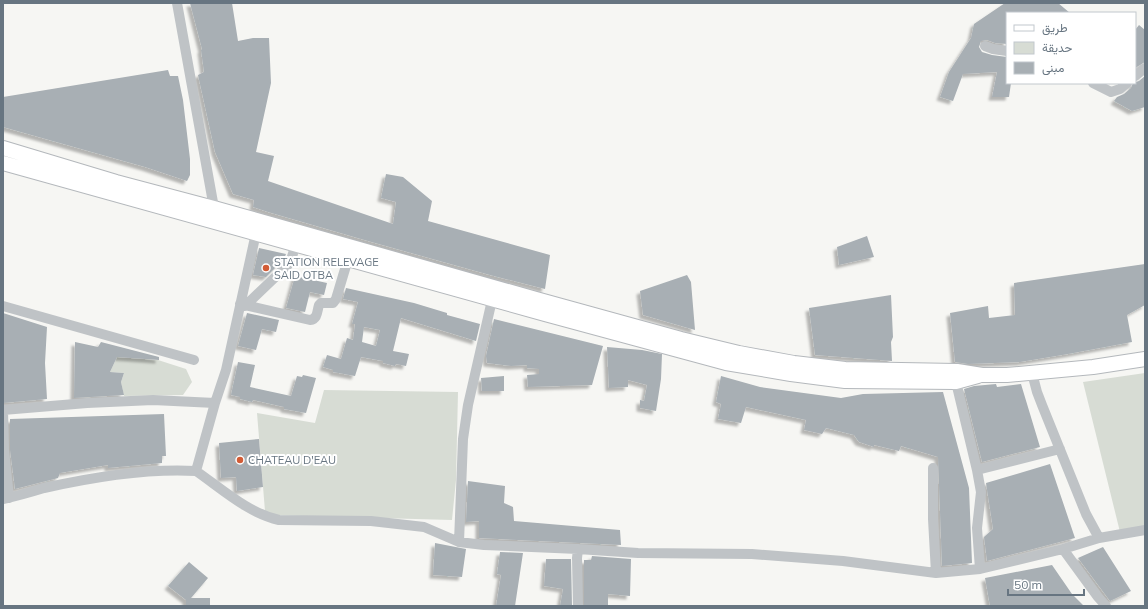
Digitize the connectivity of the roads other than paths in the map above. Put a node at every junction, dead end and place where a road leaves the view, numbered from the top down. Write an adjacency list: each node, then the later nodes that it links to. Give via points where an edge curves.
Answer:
1 (177, 3): 10 (street)
2 (985, 46): 3 (street)
3 (1006, 51)
4 (1145, 68): 5 (street)
5 (1136, 75)
6 (1095, 84): 7 (street, via 1111,92)
7 (1126, 84)
8 (3, 148): 10 (main road)
9 (3, 164): 11 (main road)
10 (214, 208): 20 (main road, via 680,339 739,353 845,369 957,371)
11 (256, 233): 12 (main road); 15 (street)
12 (296, 244): 13 (main road); 15 (street, via 290,263)
13 (348, 259): 14 (main road); 15 (street, via 336,299 333,303 318,305 314,320)
14 (492, 300): 21 (main road, via 754,368 845,381); 31 (street, via 463,439)
15 (242, 305): 22 (street)
16 (3, 306): 18 (street)
17 (1145, 359): 19 (main road)
18 (194, 360)
19 (1032, 373): 20 (main road); 24 (street)
20 (982, 375): 21 (main road)
21 (956, 382): 26 (street)
22 (215, 403): 23 (street, via 154,400); 27 (street)
23 (3, 410): 28 (street)
24 (1060, 449): 26 (street); 30 (street, via 1086,514)
25 (933, 468): 35 (street)
26 (977, 470): 34 (street, via 981,492 977,528)
27 (196, 471): 28 (street, via 144,472 45,488); 31 (street, via 267,517 279,520 371,521 424,527)
28 (6, 498)
29 (1145, 530): 30 (street)
30 (1099, 538): 33 (street)
31 (459, 542): 32 (street)
32 (578, 549): 35 (street, via 638,553 752,554); 36 (street)
33 (1063, 549): 34 (street); 37 (street)
34 (980, 569): 35 (street)
35 (936, 573)
36 (578, 606)
37 (1106, 606)

